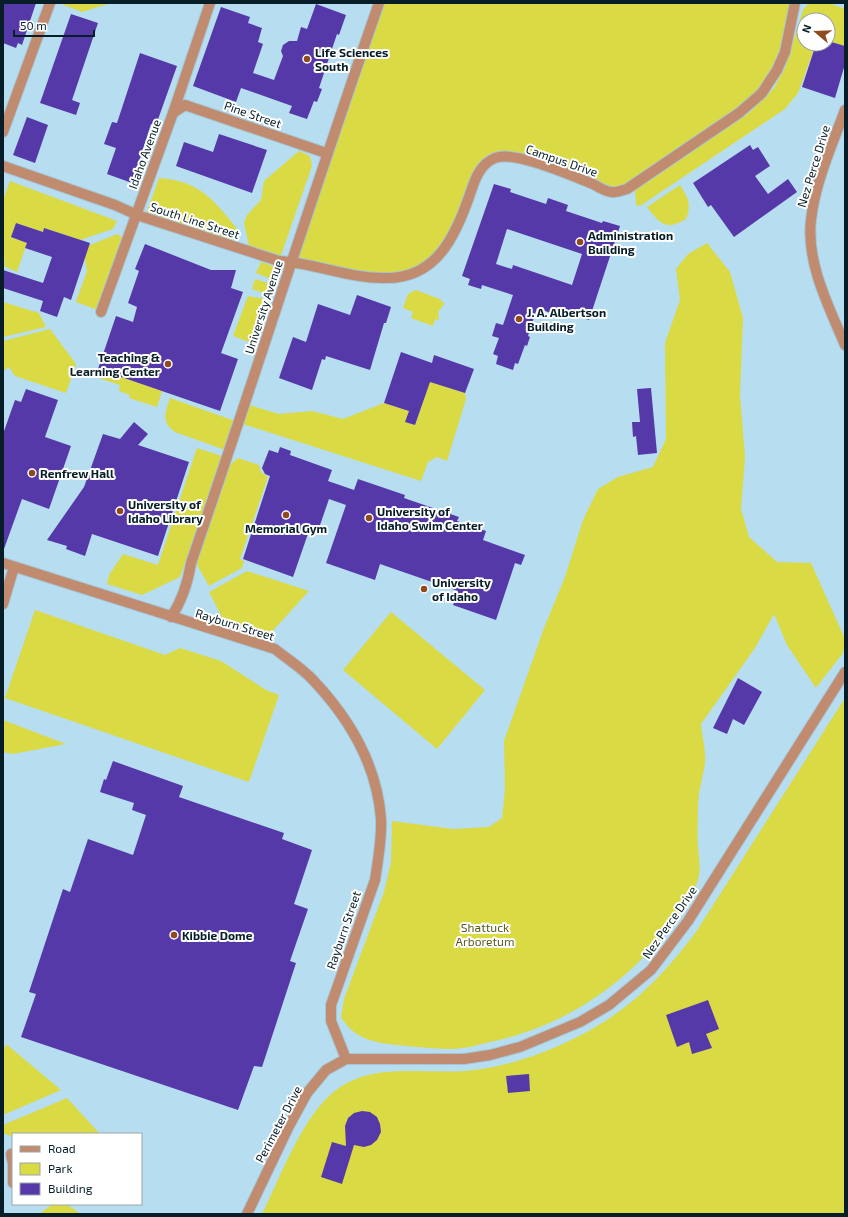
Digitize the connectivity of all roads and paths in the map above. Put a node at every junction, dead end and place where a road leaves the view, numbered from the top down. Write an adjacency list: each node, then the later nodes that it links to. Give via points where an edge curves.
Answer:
1 (50, 3): 7 (street)
2 (210, 3): 6 (street, Idaho Avenue)
3 (378, 3): 8 (street, University Avenue)
4 (795, 3): 11 (street, Campus Drive, via 785,52 762,93 739,113 627,189 612,192 524,159 508,156 494,158 481,169 473,181 452,238 436,259 423,268 410,274 387,278 356,275)
5 (845, 110): 13 (street, Nez Perce Drive, via 817,191 811,221 812,250 822,291)
6 (173, 113): 8 (street, Pine Street, via 185,105); 10 (street, Idaho Avenue)
7 (3, 132)
8 (326, 153): 11 (street, University Avenue)
9 (3, 166): 10 (street, South Line Street)
10 (137, 214): 11 (street, South Line Street, via 279,261); 12 (street, Idaho Avenue)
11 (291, 262): 17 (street, University Avenue, via 191,563 188,580)
12 (101, 312)
13 (845, 345)
14 (3, 563): 15 (street, Rayburn Street)
15 (14, 567): 16 (street); 17 (street, Rayburn Street)
16 (3, 604)
17 (171, 617): 19 (street, Rayburn Street, via 275,649 312,678 341,712 367,761 377,794 381,820 378,860 375,880 330,1010 331,1021)
18 (845, 672): 19 (street, Nez Perce Drive, via 674,942 651,970 609,1005 550,1036 490,1055 464,1059)
19 (346, 1059): 20 (street, Perimeter Drive, via 326,1070 307,1093)
20 (247, 1214)

